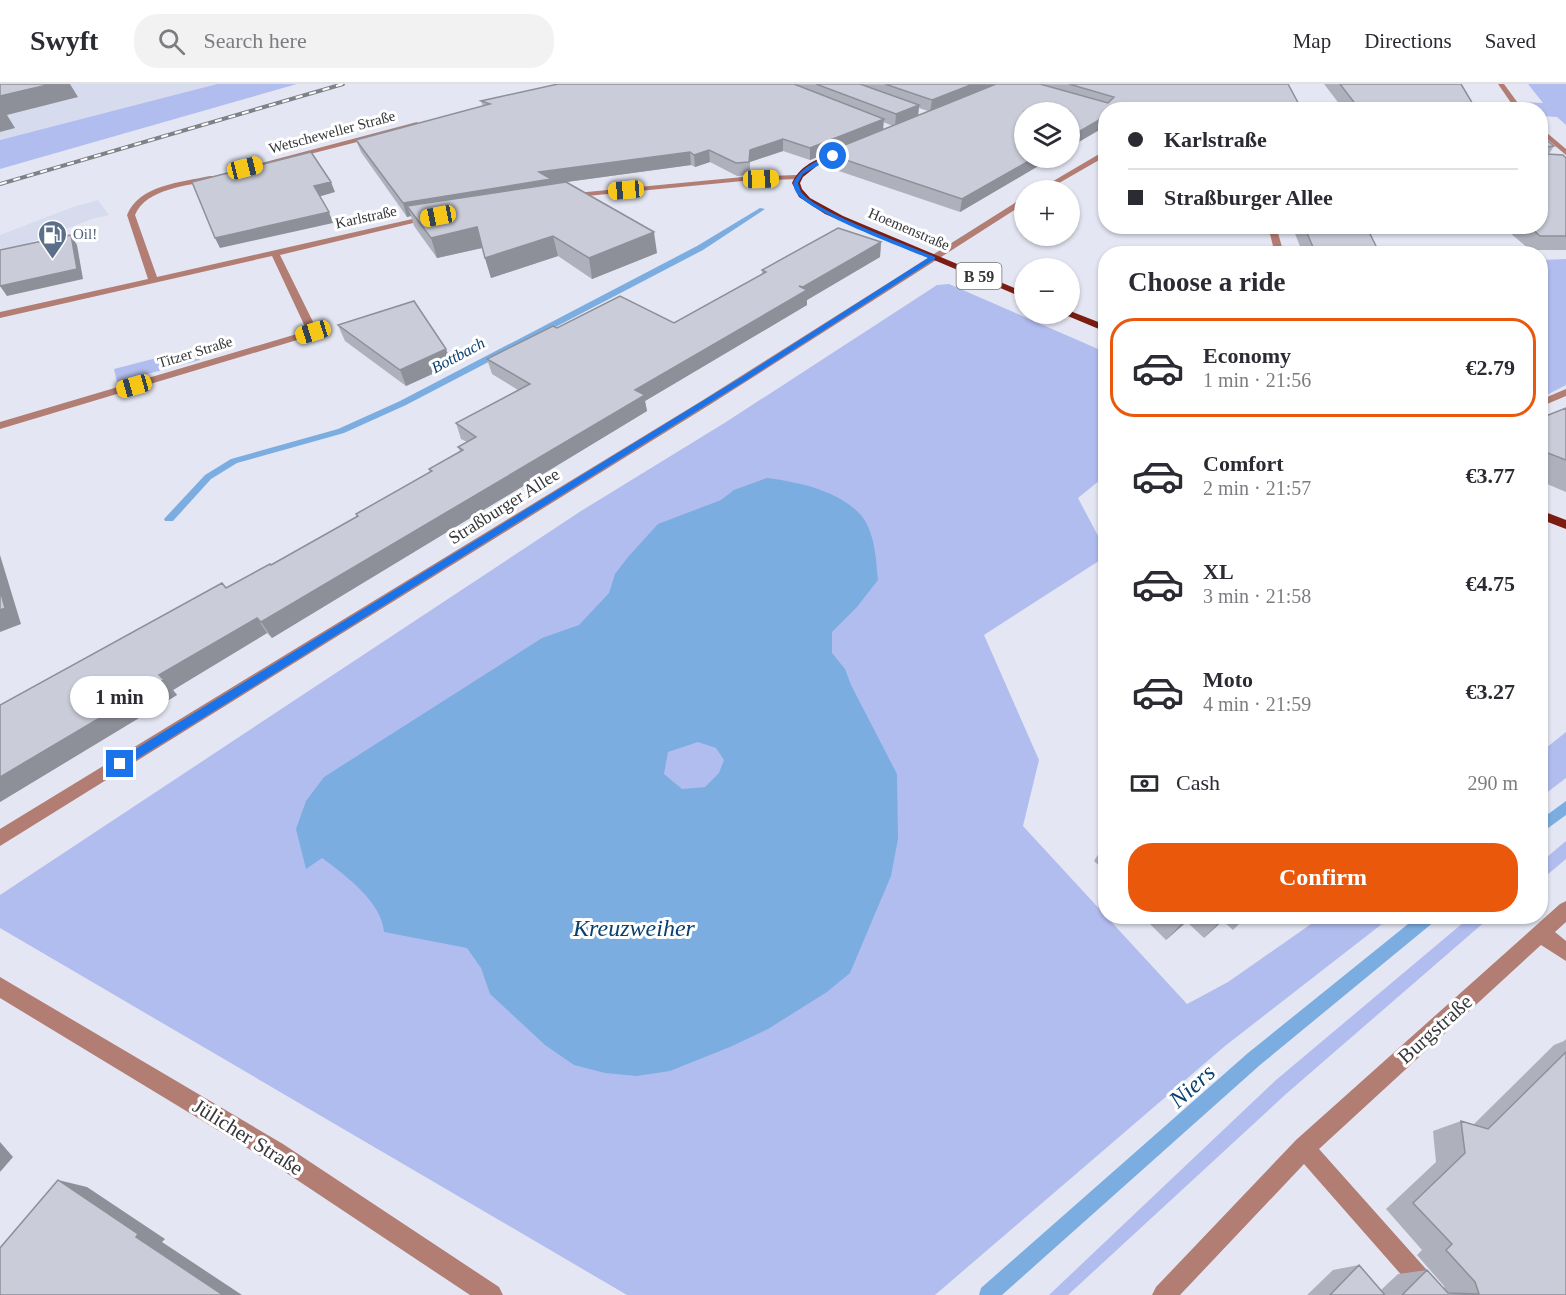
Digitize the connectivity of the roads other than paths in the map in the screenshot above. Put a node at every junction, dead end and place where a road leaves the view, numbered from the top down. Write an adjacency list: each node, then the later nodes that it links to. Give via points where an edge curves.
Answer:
1 (1501, 84): 2 (street)
2 (1514, 102)
3 (431, 120): 8 (street, Wetscheweller Straße)
4 (1548, 136): 6 (street)
5 (853, 147): 10 (main road, via 812,165)
6 (1566, 153)
7 (1098, 157): 11 (street)
8 (235, 171)
9 (224, 174): 17 (street, via 159,191 132,208)
10 (797, 177): 12 (street); 16 (main road, Hoemenstraße / B 59, via 796,188 816,205)
11 (1059, 180)
12 (556, 197)
13 (1014, 207): 16 (street, Straßburger Allee)
14 (438, 216): 15 (street, Karlstraße)
15 (274, 252): 17 (street, Karlstraße); 24 (street, Titzer Straße, via 313,332)
16 (933, 258): 18 (main road, Hoemenstraße / B 59); 27 (street, Straßburger Allee)
17 (153, 280): 19 (street, Karlstraße)
18 (1014, 291)
19 (0, 315)
20 (1080, 319): 21 (main road)
21 (1098, 326)
22 (1566, 392): 23 (street)
23 (1548, 400)
24 (0, 426)
25 (1548, 517): 26 (main road)
26 (1566, 525)
27 (0, 838)
28 (1566, 910): 29 (street, Burgstraße)
29 (1541, 933): 30 (street); 32 (street, Burgstraße)
30 (1566, 952)
31 (0, 987): 33 (street, Jülicher Straße, via 274,1152)
32 (1304, 1148): 34 (street, Burgstraße); 35 (street)
33 (491, 1295)
34 (1164, 1295)
35 (1434, 1295)

